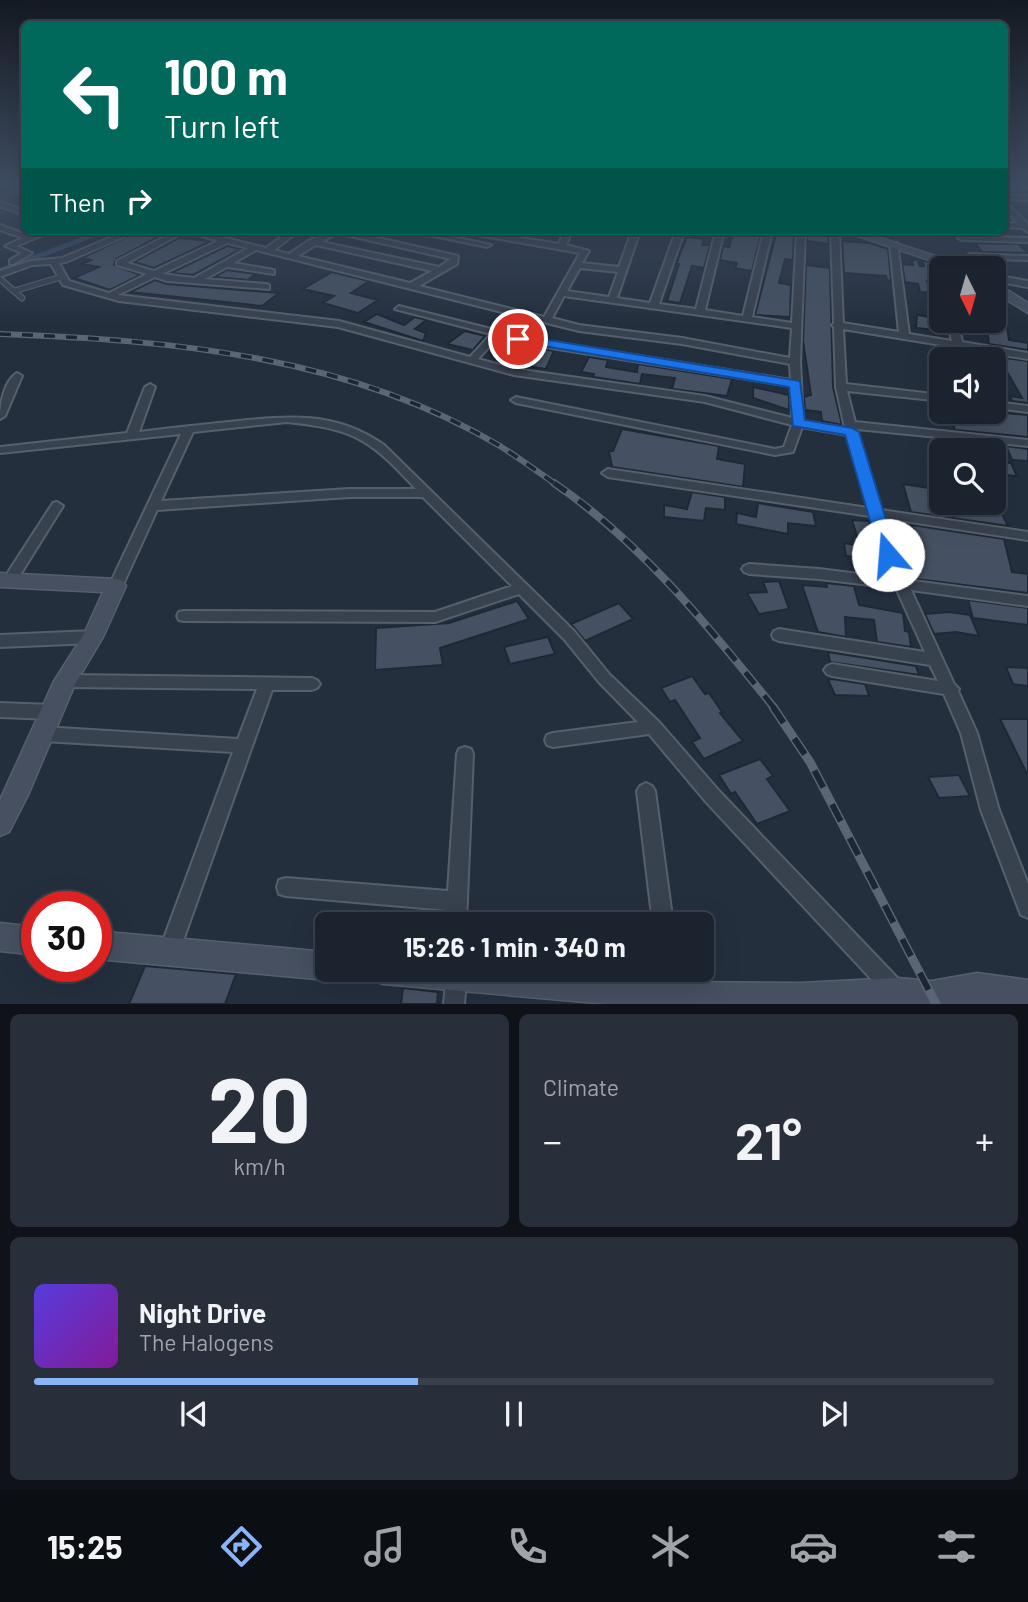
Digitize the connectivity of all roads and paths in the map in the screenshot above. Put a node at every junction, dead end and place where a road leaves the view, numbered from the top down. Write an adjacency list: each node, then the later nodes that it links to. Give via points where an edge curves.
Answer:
1 (21, 235): 20 (street)
2 (38, 235): 20 (street)
3 (123, 235): 35 (street)
4 (175, 235): 42 (street, via 120,263)
5 (203, 235): 22 (street)
6 (289, 235): 29 (street)
7 (328, 235): 23 (street)
8 (354, 235): 39 (street, via 455,258)
9 (435, 235): 24 (street)
10 (491, 235): 26 (street)
11 (566, 235): 26 (street)
12 (635, 235): 40 (street)
13 (679, 235): 58 (street)
14 (719, 235): 62 (street)
15 (767, 235): 63 (street)
16 (802, 235): 65 (street)
17 (835, 235): 66 (street)
18 (861, 235): 25 (street)
19 (959, 235): 21 (street); 32 (street)
20 (29, 238): 27 (street)
21 (1028, 240)
22 (224, 241): 28 (street); 42 (street)
23 (313, 242): 30 (street); 39 (street)
24 (488, 245)
25 (894, 245): 31 (street); 69 (street)
26 (562, 246): 37 (street, via 585,251)
27 (4, 248): 38 (street, via 28,253)
28 (254, 248): 29 (street); 36 (street)
29 (268, 250): 30 (street)
30 (291, 256): 48 (street)
31 (929, 256)
32 (972, 256)
33 (1006, 257): 34 (street)
34 (1028, 258)
35 (54, 262): 43 (street, via 32,263); 44 (street)
36 (225, 264): 41 (street); 46 (street)
37 (578, 265): 40 (street); 51 (street)
38 (0, 267)
39 (439, 270): 48 (street)
40 (622, 270): 56 (street)
41 (271, 272)
42 (153, 275): 46 (street); 53 (street)
43 (0, 277): 50 (lane)
44 (61, 277): 50 (lane); 53 (street, via 71,286)
45 (1006, 280): 47 (street)
46 (196, 281): 49 (street)
47 (1028, 284)
48 (412, 286): 61 (street)
49 (266, 288)
50 (13, 291): 54 (lane)
51 (561, 293): 56 (street); 64 (street)
52 (1006, 294): 55 (street)
53 (109, 296): 72 (street, via 340,324)
54 (22, 298)
55 (1013, 299): 57 (street); 60 (street)
56 (612, 300): 58 (street)
57 (1028, 301)
58 (654, 305): 62 (street)
59 (399, 309): 68 (street)
60 (1028, 309)
61 (517, 312): 64 (street); 68 (street)
62 (700, 312): 63 (street)
63 (747, 318): 65 (street)
64 (547, 319): 73 (street)
65 (797, 326): 73 (street)
66 (837, 326): 69 (street); 77 (street)
67 (955, 333): 70 (street)
68 (496, 334): 72 (street); 75 (street)
69 (904, 335): 70 (street)
70 (958, 344): 71 (street)
71 (1028, 356)
72 (471, 361): 83 (street, via 514,372 705,399)
73 (795, 362): 75 (street)
74 (18, 376): 82 (street)
75 (796, 384): 83 (street)
76 (150, 387): 86 (street)
77 (841, 387): 78 (street); 84 (street)
78 (929, 397)
79 (516, 400): 83 (street, via 775,452 789,450)
80 (1006, 406): 81 (street)
81 (1028, 409)
82 (0, 416)
83 (798, 423): 84 (street)
84 (851, 428): 87 (street); 93 (street)
85 (189, 429): 86 (street); 90 (street, via 287,419 348,428 384,447); 92 (street)
86 (132, 435): 88 (street)
87 (1028, 443)
88 (0, 450)
89 (608, 473): 93 (street)
90 (426, 494): 92 (street, via 349,493); 99 (street)
91 (58, 506): 96 (street)
92 (153, 506): 97 (street)
93 (875, 513): 94 (street); 98 (street)
94 (1028, 536)
95 (750, 569): 98 (street, via 835,574)
96 (5, 580): 97 (street)
97 (116, 586): 103 (street)
98 (900, 586): 100 (street); 105 (street)
99 (522, 587): 101 (street, via 435,617); 113 (street)
100 (1028, 601)
101 (184, 616)
102 (779, 635): 105 (street)
103 (93, 637): 104 (street); 107 (street)
104 (0, 641)
105 (937, 660): 110 (street)
106 (832, 670): 110 (street)
107 (65, 681): 109 (street); 112 (street)
108 (312, 684): 109 (street)
109 (267, 685): 116 (street)
110 (951, 689): 123 (street)
111 (0, 710): 112 (street)
112 (52, 712): 114 (street)
113 (653, 727): 115 (street); 135 (street)
114 (43, 734): 116 (street); 119 (street)
115 (553, 740)
116 (244, 747): 129 (street)
117 (465, 754): 122 (street)
118 (646, 791): 125 (street)
119 (8, 795): 120 (street)
120 (0, 824)
121 (286, 887): 122 (street)
122 (456, 901): 124 (street)
123 (1028, 908)
124 (456, 912)
125 (661, 912)
126 (0, 937): 127 (street)
127 (21, 939)
128 (112, 946): 129 (street)
129 (170, 949): 130 (street)
130 (315, 965)
131 (456, 982): 136 (street)
132 (551, 982): 133 (street)
133 (672, 990): 135 (street, via 801,998)
134 (1028, 995): 135 (street, via 977,988)
135 (889, 997)
136 (454, 1003)

